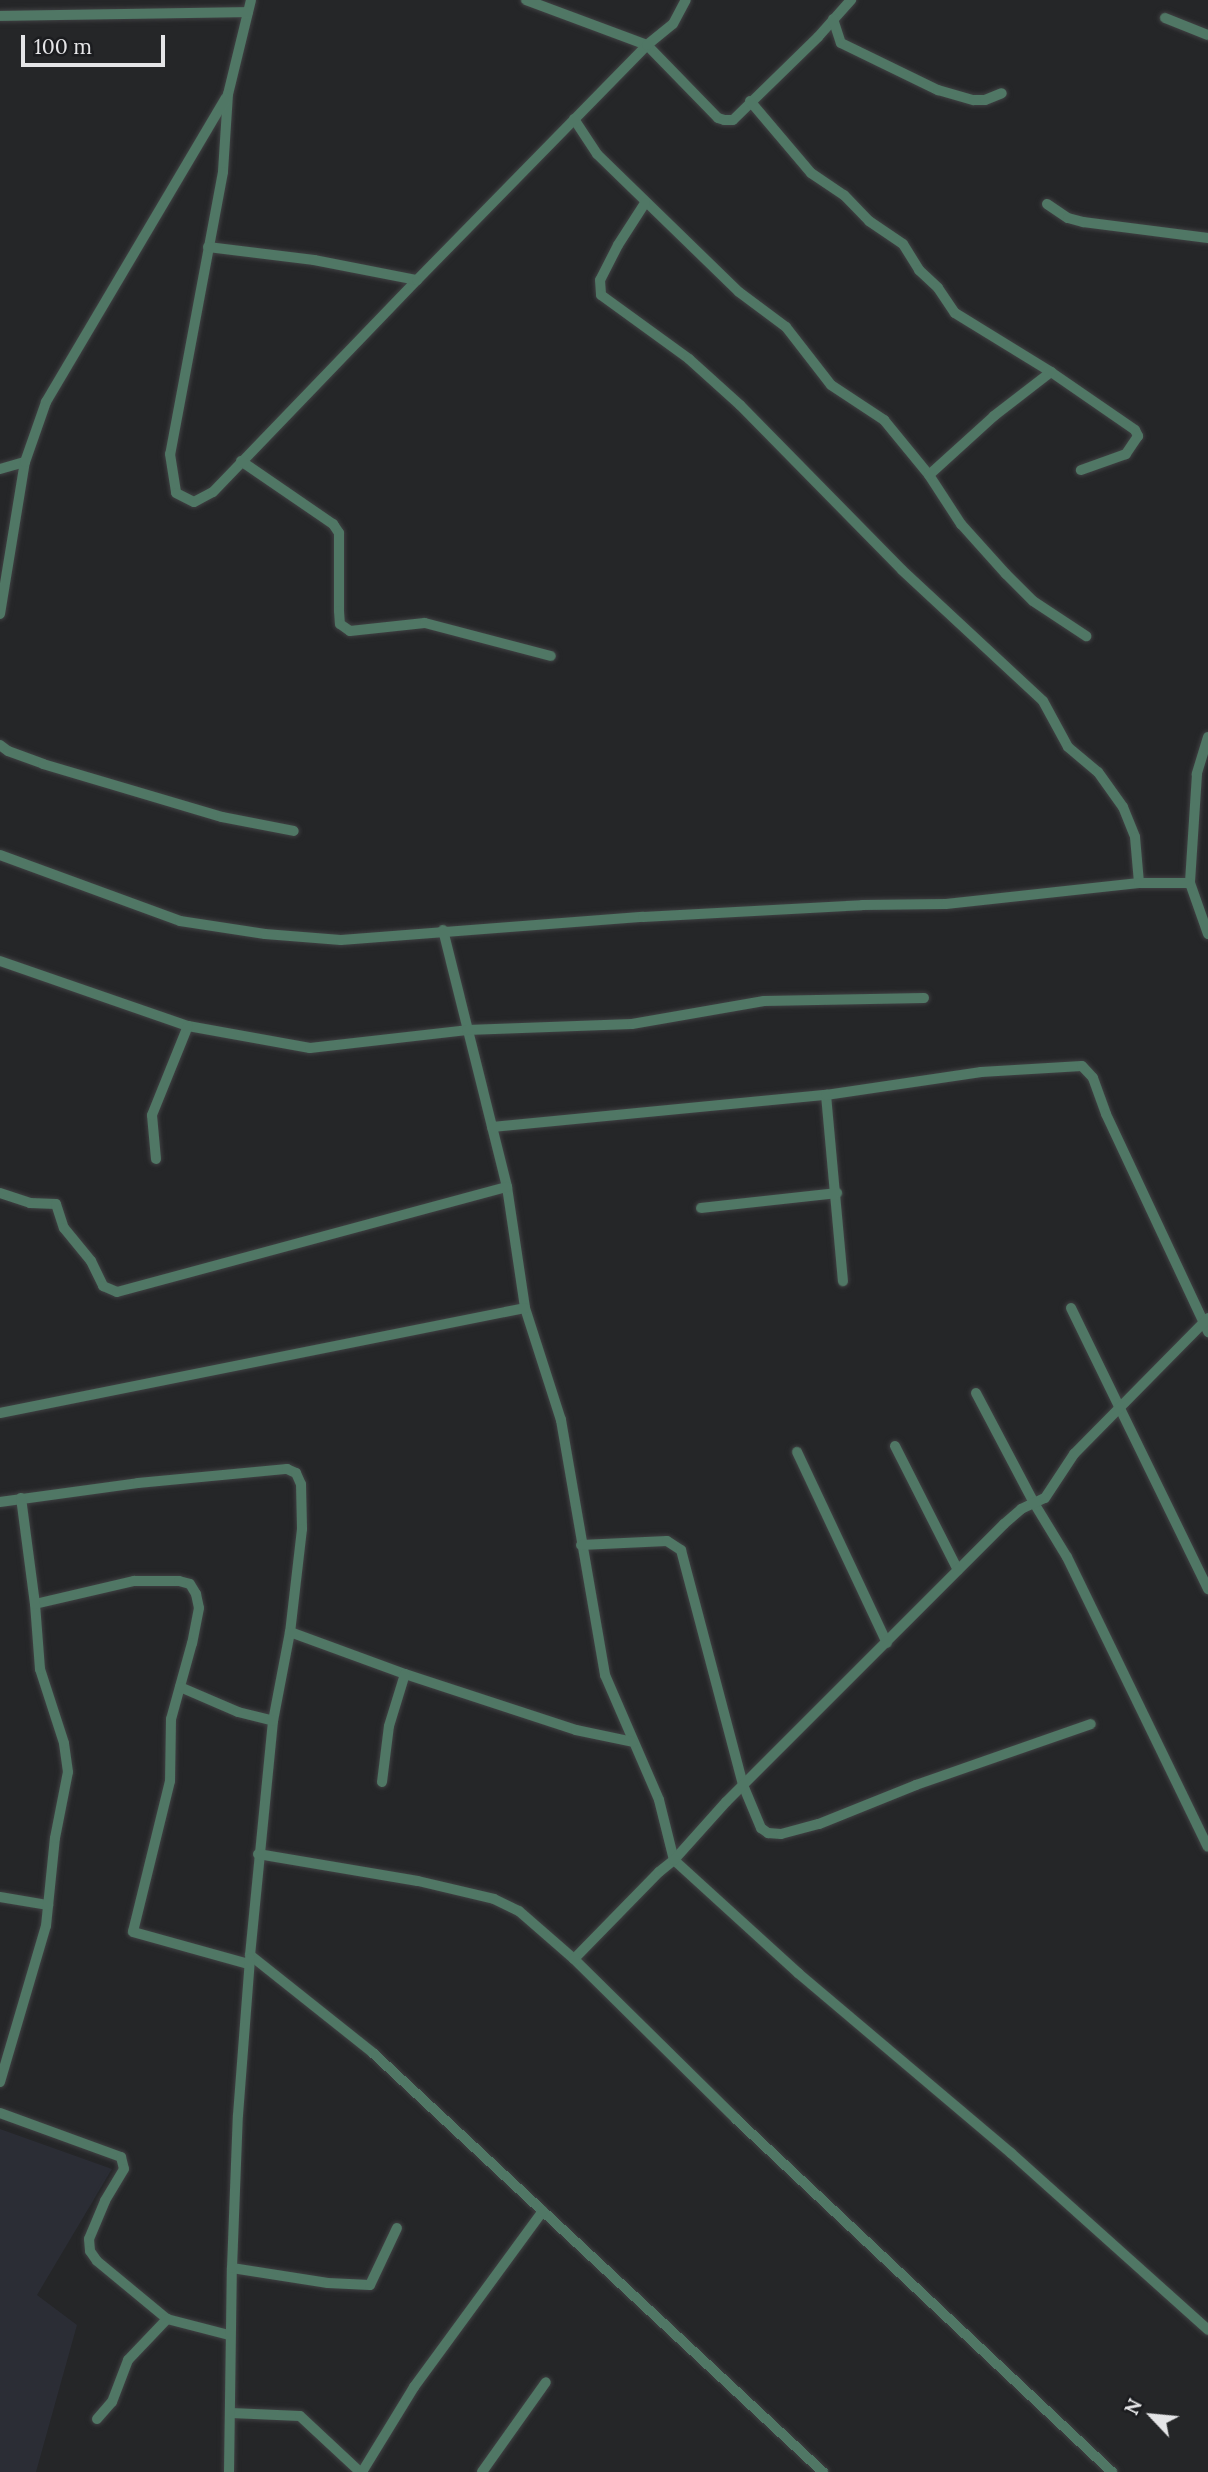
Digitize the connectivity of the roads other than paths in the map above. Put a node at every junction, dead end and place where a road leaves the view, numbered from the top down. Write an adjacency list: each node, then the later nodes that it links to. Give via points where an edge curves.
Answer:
1 (251, 0): 5 (street)
2 (526, 0): 10 (street)
3 (686, 0): 10 (street, via 673,24)
4 (851, 0): 8 (street)
5 (248, 12): 6 (street); 12 (street)
6 (0, 16)
7 (1165, 18): 9 (street)
8 (833, 19): 11 (street, via 841,43 938,90 974,100); 13 (street)
9 (1208, 35)
10 (648, 45): 13 (street, via 718,118 733,120); 14 (street)
11 (1002, 93)
12 (229, 94): 18 (street, via 223,172); 22 (street, via 46,402)
13 (750, 101): 20 (street, via 811,173 903,244 955,313)
14 (574, 119): 15 (street, via 597,154); 19 (street)
15 (645, 204): 25 (street, via 739,292 786,327 831,385 884,420); 34 (street, via 600,280 601,295 688,359 740,405 902,570 1043,701 1068,747 1098,772 1123,807 1135,837)
16 (1046, 204): 17 (street, via 1083,222)
17 (1208, 238)
18 (208, 247): 19 (street, via 314,260); 21 (street, via 170,454 176,492 194,502 204,500)
19 (416, 280): 21 (street)
20 (1051, 372): 24 (street, via 1138,436 1126,454); 25 (street)
21 (241, 461): 29 (street, via 333,524 339,533 339,611 341,624 350,631 425,623)
22 (25, 462): 23 (street); 26 (street)
23 (0, 469)
24 (1081, 470)
25 (929, 475): 28 (street, via 961,524 1006,574 1033,601)
26 (3, 584): 27 (street)
27 (0, 614)
28 (1086, 636)
29 (551, 656)
30 (1208, 737): 35 (street, via 1197,774)
31 (0, 745): 32 (street, via 43,764 209,814)
32 (294, 831)
33 (0, 855): 36 (street, via 180,921 341,940)
34 (1139, 883): 35 (street); 36 (street, via 946,904)
35 (1190, 883): 37 (street)
36 (443, 930): 41 (street)
37 (1208, 934)
38 (0, 961): 40 (street)
39 (924, 998): 41 (street, via 764,1001 632,1024)
40 (188, 1026): 41 (street, via 310,1048); 44 (street, via 152,1115)
41 (467, 1030): 43 (street)
42 (826, 1096): 43 (street); 47 (street); 52 (street, via 981,1072 1083,1066 1094,1078 1106,1114)
43 (492, 1127): 45 (street)
44 (156, 1158)
45 (507, 1187): 46 (street, via 117,1292 103,1286 91,1261 64,1228 56,1204 30,1203); 50 (street)
46 (0, 1193)
47 (837, 1193): 48 (street); 49 (street)
48 (701, 1208)
49 (843, 1281)
50 (525, 1308): 55 (street); 61 (street, via 561,1420)
51 (1071, 1308): 54 (street)
52 (1207, 1324): 54 (street)
53 (976, 1393): 60 (street)
54 (1119, 1408): 60 (street, via 1074,1454 1045,1498); 63 (street)
55 (0, 1413)
56 (895, 1446): 62 (street)
57 (797, 1452): 66 (street)
58 (21, 1498): 59 (street); 64 (street); 65 (street, via 287,1469 296,1473 301,1484 302,1529)
59 (0, 1502)
60 (1034, 1503): 62 (street, via 1021,1509); 74 (street, via 1067,1557)
61 (581, 1545): 71 (street, via 605,1675); 73 (street, via 667,1541 681,1550)
62 (958, 1570): 66 (street)
63 (1208, 1589)
64 (35, 1604): 68 (street, via 66,1600 120,1583 190,1584 199,1608); 78 (street, via 40,1670 64,1743 68,1773)
65 (290, 1632): 67 (street); 69 (street)
66 (887, 1643): 73 (street)
67 (405, 1674): 71 (street, via 576,1730); 72 (street, via 389,1726)
68 (180, 1687): 69 (street, via 238,1712); 80 (street, via 171,1719 170,1781 133,1932)
69 (273, 1721): 75 (street)
70 (1091, 1724): 73 (street, via 781,1834 761,1828)
71 (633, 1742): 76 (street, via 659,1800)
72 (382, 1782)
73 (743, 1785): 76 (street)
74 (1208, 1847)
75 (258, 1854): 79 (street, via 494,1899 519,1911); 80 (street)
76 (674, 1860): 79 (street); 87 (street)
77 (0, 1897): 78 (street)
78 (48, 1905): 81 (street, via 46,1926)
79 (574, 1959): 96 (street, via 736,2119)
80 (249, 1960): 83 (street, via 373,2053); 85 (street)
81 (0, 2082)
82 (0, 2113): 86 (street, via 121,2157 124,2169 89,2239 90,2251)
83 (543, 2211): 93 (street, via 414,2386); 95 (street)
84 (397, 2228): 85 (street, via 370,2285)
85 (232, 2269): 88 (street)
86 (166, 2319): 88 (street); 91 (street, via 128,2361 112,2402)
87 (1208, 2330)
88 (229, 2335): 90 (street)
89 (546, 2382): 94 (street)
90 (230, 2413): 92 (street); 93 (street, via 300,2416)
91 (97, 2419)
92 (229, 2472)
93 (361, 2472)
94 (482, 2472)
95 (823, 2472)
96 (1112, 2472)

